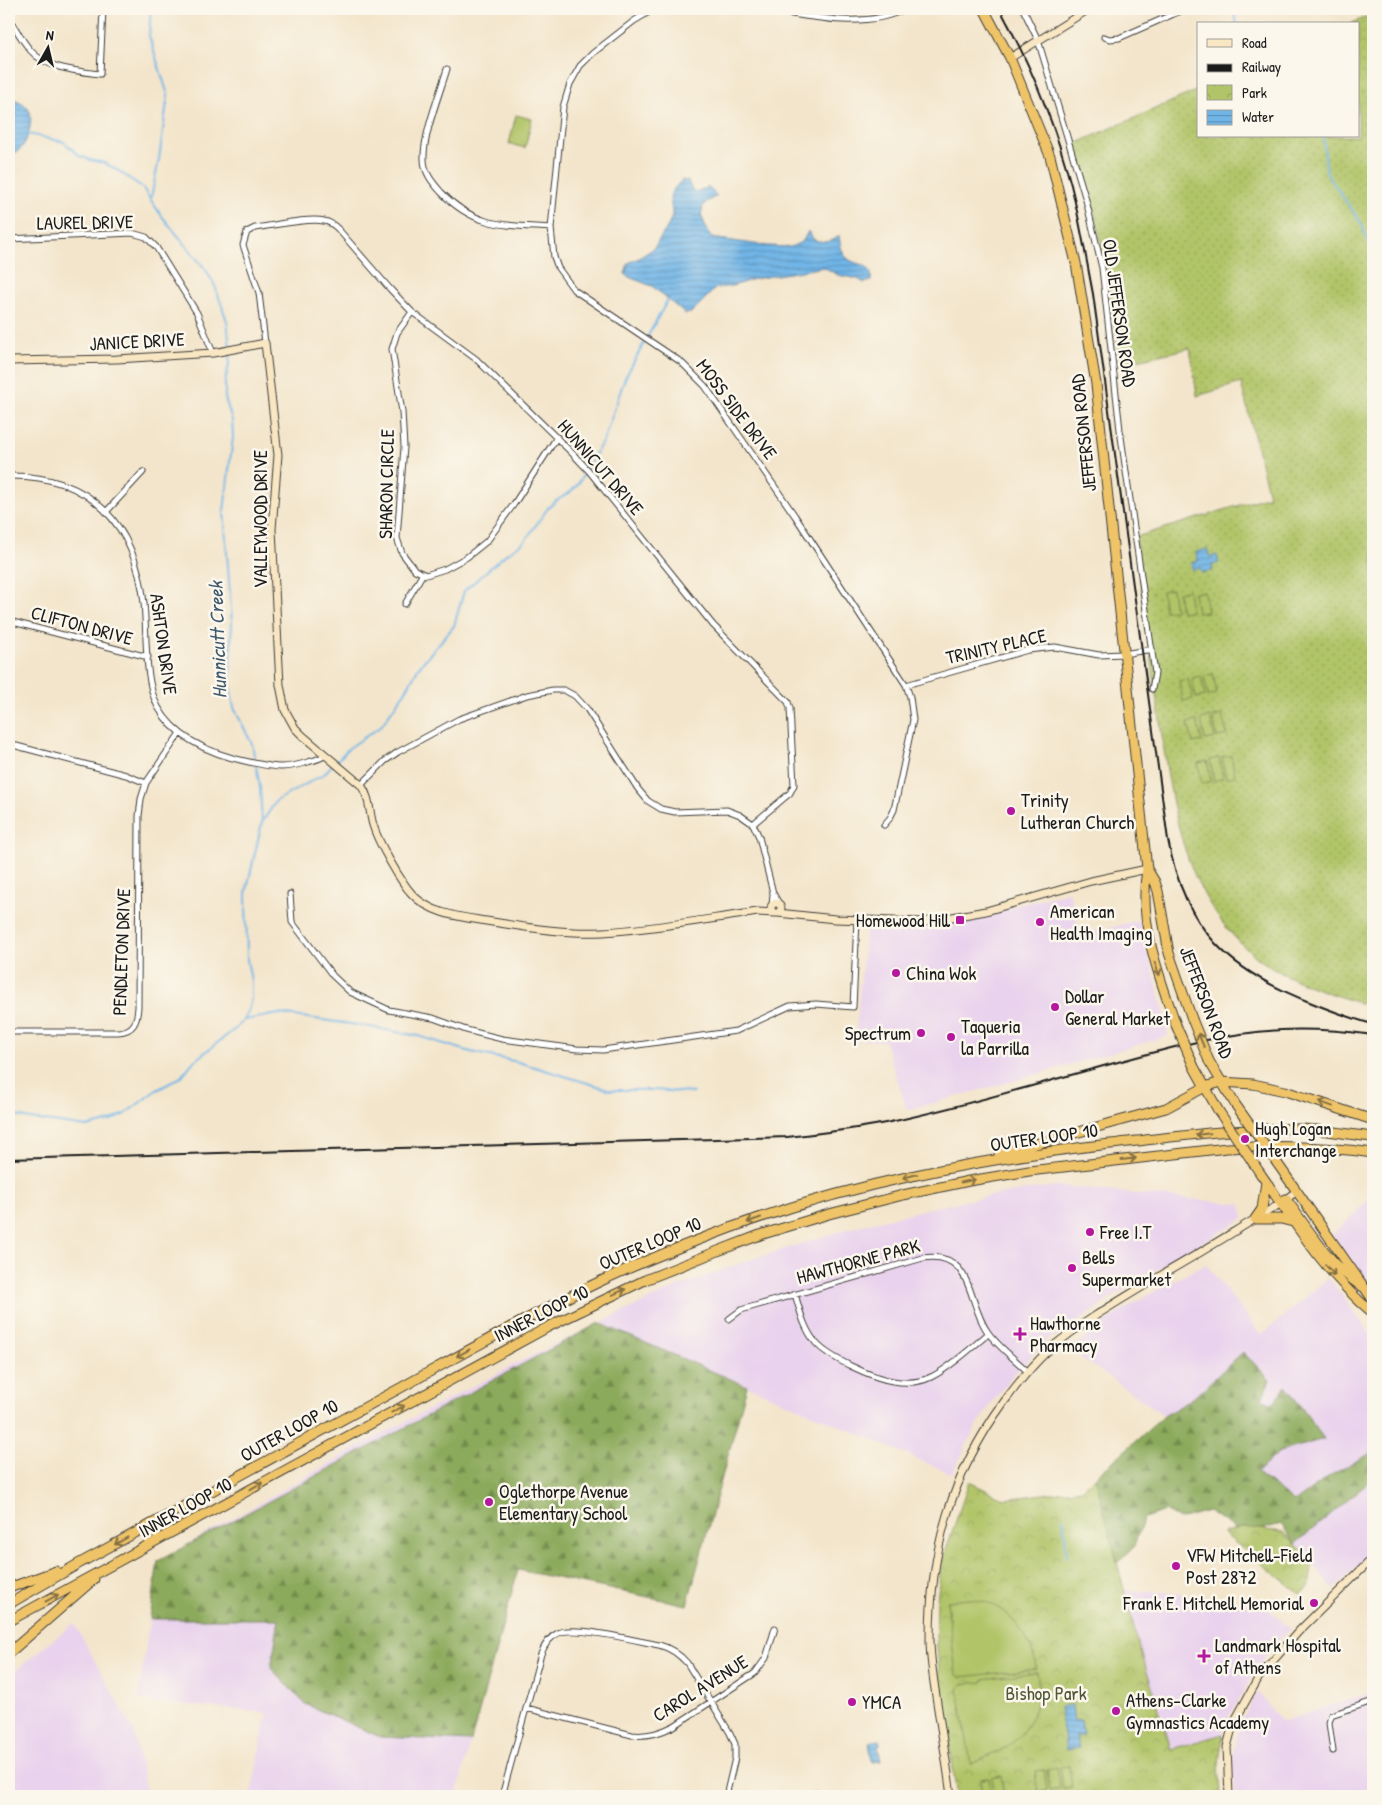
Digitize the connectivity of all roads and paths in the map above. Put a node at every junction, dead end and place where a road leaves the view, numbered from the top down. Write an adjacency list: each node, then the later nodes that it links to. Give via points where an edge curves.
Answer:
1 (103, 9): 9 (street, via 100,74 53,65 36,56)
2 (654, 9): 15 (street, MOSS SIDE DRIVE, via 593,53 580,66 570,84 563,107)
3 (760, 9): 4 (street, via 859,21 883,18)
4 (905, 9)
5 (984, 9): 12 (highway, JEFFERSON ROAD)
6 (1023, 9): 11 (street, OLD JEFFERSON ROAD)
7 (1089, 9): 11 (street)
8 (1185, 9): 10 (street, via 1119,38)
9 (9, 18)
10 (1104, 37)
11 (1038, 40): 12 (street); 28 (street, OLD JEFFERSON ROAD, via 1086,200 1102,268 1120,430)
12 (1010, 58): 29 (highway, JEFFERSON ROAD, via 1050,156 1076,263 1096,384)
13 (447, 69): 15 (street, via 424,148 424,166 428,176 452,203 480,220)
14 (255, 228): 17 (street, HUNNICUT DRIVE, via 313,220 332,224); 18 (street, VALLEYWOOD DRIVE, via 247,232 243,245 259,293)
15 (551, 228): 31 (street, MOSS SIDE DRIVE, via 554,257 574,290 670,354 705,386)
16 (9, 239): 19 (street, LAUREL DRIVE, via 142,235 156,247 197,313)
17 (412, 312): 21 (street, HUNNICUT DRIVE, via 476,359); 25 (street, SHARON CIRCLE, via 396,333 392,350 404,448 397,528 402,553)
18 (265, 343): 19 (street, JANICE DRIVE); 35 (street, VALLEYWOOD DRIVE, via 278,455 272,529 282,700 289,719)
19 (213, 353): 20 (street, JANICE DRIVE)
20 (9, 361)
21 (557, 437): 25 (street, via 487,541 446,570); 38 (street, HUNNICUT DRIVE, via 589,471 713,625 788,702 794,785 790,793)
22 (143, 472): 24 (street)
23 (9, 476): 24 (street, ASHTON DRIVE, via 35,477 65,484 88,496)
24 (106, 512): 30 (street, ASHTON DRIVE, via 123,532 137,565 144,602)
25 (422, 575): 26 (street)
26 (405, 604)
27 (9, 621): 30 (street, CLIFTON DRIVE)
28 (1152, 649): 29 (street, TRINITY PLACE); 32 (street, OLD JEFFERSON ROAD, via 1155,674)
29 (1124, 654): 31 (street, TRINITY PLACE, via 1091,654 1044,647); 40 (highway, JEFFERSON ROAD)
30 (148, 657): 33 (street, ASHTON DRIVE, via 157,705)
31 (906, 685): 39 (street, MOSS SIDE DRIVE, via 913,709 911,730 894,810)
32 (1152, 689)
33 (180, 733): 35 (street, ASHTON DRIVE, via 220,754 276,768 292,767); 36 (street)
34 (9, 744): 36 (street)
35 (326, 755): 37 (street, VALLEYWOOD DRIVE)
36 (146, 783): 44 (street, PENDLETON DRIVE, via 139,816 136,1023 129,1030 118,1032)
37 (361, 785): 38 (street, via 385,761 435,730 527,694 559,689 580,701 648,801 675,812 727,810); 42 (street, via 380,842 410,893 424,905 442,912 503,923 586,932 646,927)
38 (753, 824): 42 (street)
39 (884, 825)
40 (1148, 869): 43 (street, via 954,918 924,922); 45 (highway, JEFFERSON ROAD, one-way to 40, bridge, via 1192,1019 1169,953 1158,891); 46 (highway, JEFFERSON ROAD, one-way to 46, bridge, via 1144,898 1152,955 1176,1025)
41 (290, 894): 43 (street, via 292,922 333,976 350,992 389,1010 433,1018 466,1030 577,1049 611,1049 736,1031 801,1004 853,1007)
42 (776, 908): 43 (street, via 825,919)
43 (858, 920)
44 (9, 1032)
45 (1221, 1082): 46 (highway); 47 (highway, one-way to 45, via 1285,1090); 52 (highway, JEFFERSON ROAD, bridge)
46 (1205, 1088): 50 (highway, via 1158,1111); 51 (highway, JEFFERSON ROAD, bridge)
47 (1373, 1120)
48 (1373, 1137): 50 (highway, OUTER LOOP 10, one-way to 50, via 1317,1130 1236,1131)
49 (1373, 1153): 65 (highway, INNER LOOP 10, one-way to 49, via 571,1315 654,1276 760,1235 895,1197 1029,1171 1243,1147 1302,1146)
50 (958, 1165): 64 (highway, OUTER LOOP 10, one-way to 64, via 788,1208 604,1280)
51 (1266, 1182): 53 (highway, JEFFERSON ROAD); 54 (highway, via 1262,1208)
52 (1297, 1191): 53 (street); 56 (highway, JEFFERSON ROAD)
53 (1283, 1201): 54 (street); 55 (highway); 56 (highway, via 1330,1257 1352,1280)
54 (1255, 1219): 55 (highway); 62 (street, via 1098,1313 1050,1349)
55 (1293, 1222): 59 (highway, one-way to 59, via 1355,1298)
56 (1367, 1290): 58 (highway, JEFFERSON ROAD)
57 (795, 1294): 60 (street, HAWTHORNE PARK, via 741,1310); 61 (street, HAWTHORNE PARK, via 922,1258 938,1257 952,1262 963,1272); 61 (street, via 806,1328 822,1349 838,1360 894,1382 914,1382 931,1377)
58 (1373, 1302)
59 (1373, 1313)
60 (729, 1319)
61 (988, 1334): 62 (street, HAWTHORNE PARK)
62 (1028, 1372): 77 (street, via 986,1427 969,1458 937,1553 930,1641)
63 (1373, 1558): 78 (street, via 1298,1632 1259,1677 1233,1724 1227,1747)
64 (80, 1563): 66 (highway); 67 (highway, OUTER LOOP 10)
65 (106, 1569): 68 (highway, INNER LOOP 10, one-way to 65); 70 (highway)
66 (9, 1588)
67 (9, 1604)
68 (9, 1621)
69 (775, 1628): 72 (street, CAROL AVENUE, via 766,1658 759,1669)
70 (9, 1653)
71 (1373, 1701): 74 (street, via 1331,1715 1329,1726)
72 (711, 1702): 73 (street, CAROL AVENUE, via 674,1726 645,1736 624,1734); 73 (street, via 687,1663 670,1649 567,1630 557,1633 543,1649); 76 (street, via 735,1744)
73 (526, 1708): 75 (street)
74 (1333, 1751)
75 (502, 1796)
76 (726, 1796)
77 (952, 1796)
78 (1229, 1796)

